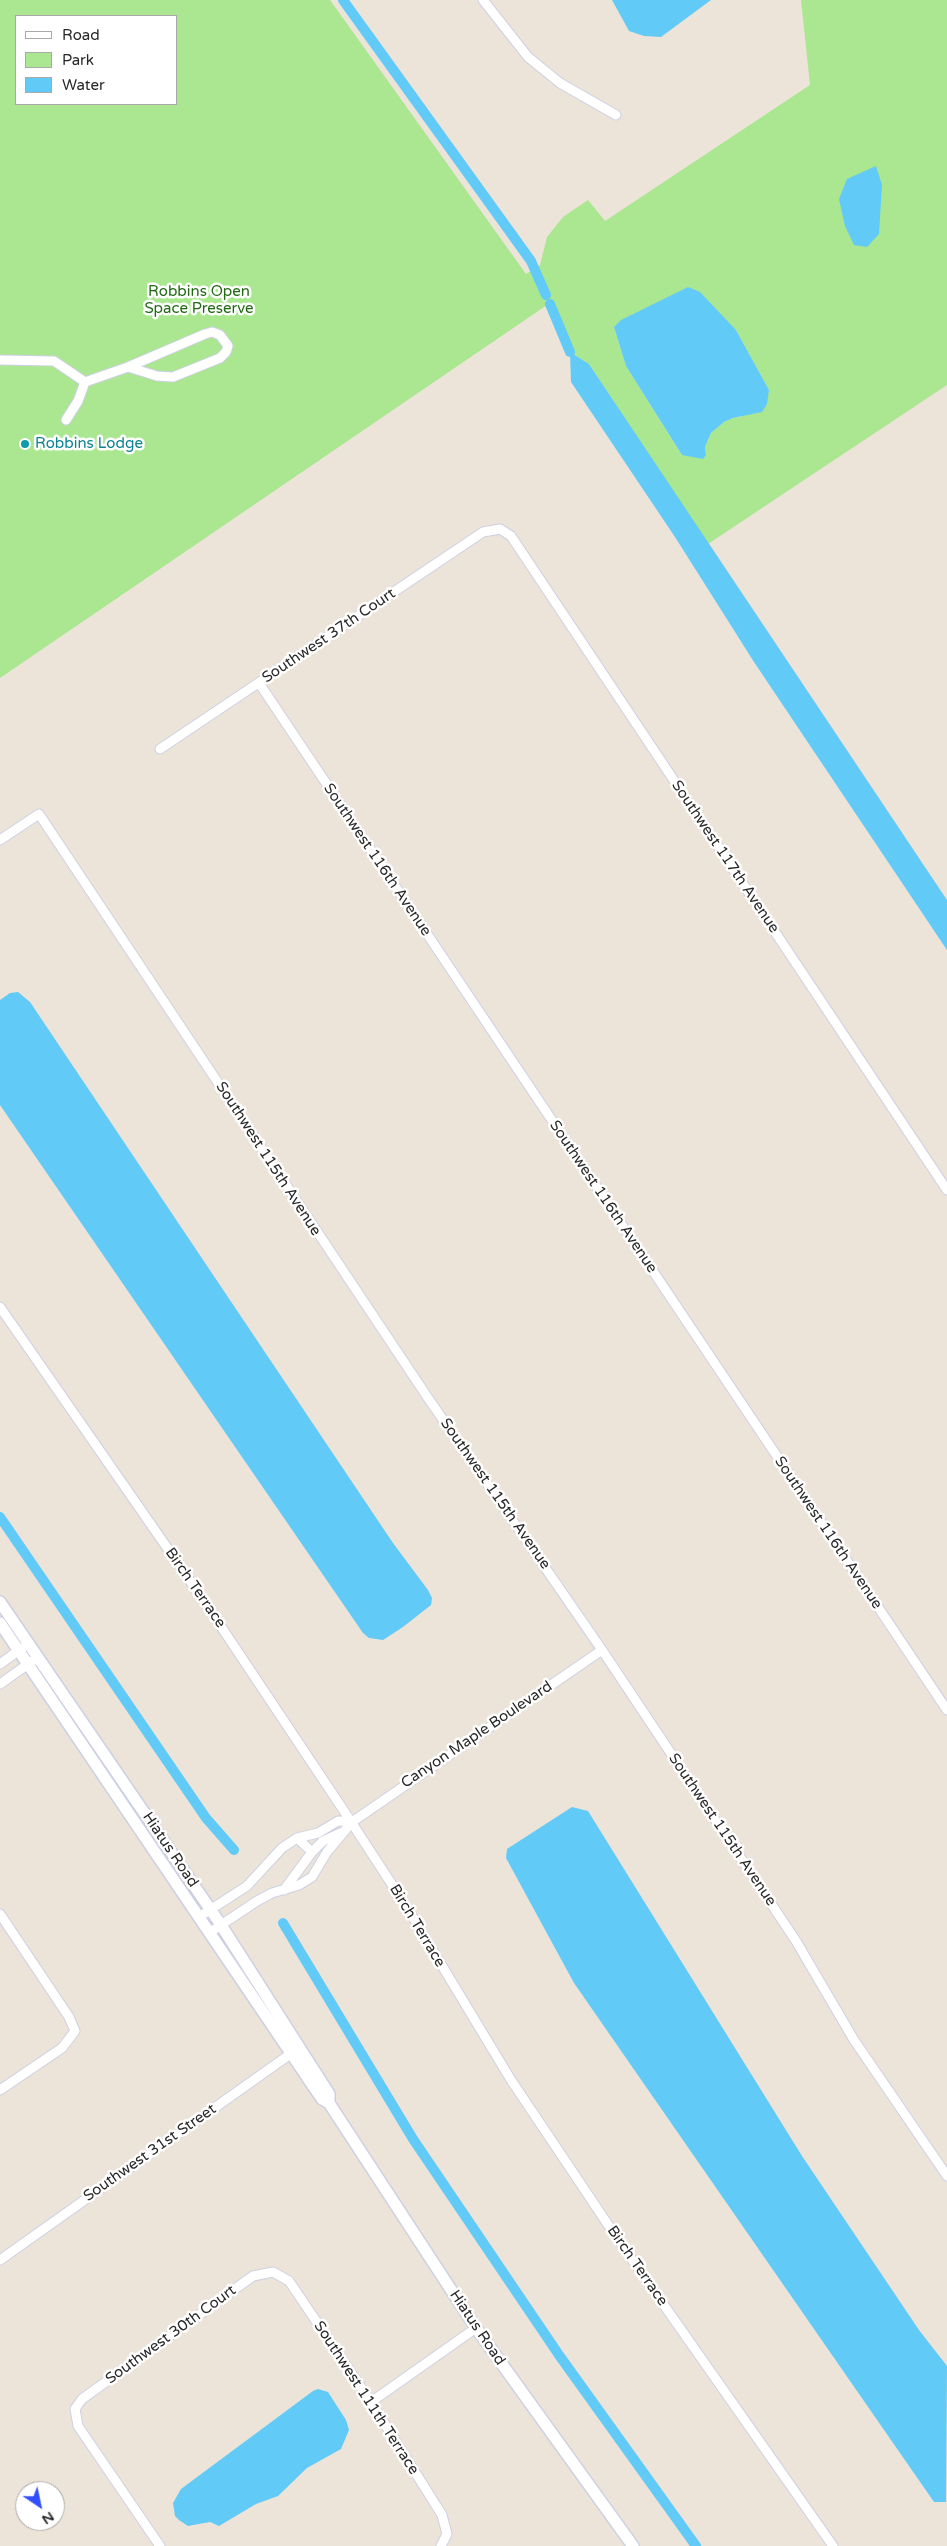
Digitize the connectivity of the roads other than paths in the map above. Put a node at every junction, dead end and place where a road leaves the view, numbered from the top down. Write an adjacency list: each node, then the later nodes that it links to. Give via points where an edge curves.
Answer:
1 (483, 0): 2 (street, via 528,57 560,83)
2 (616, 115)
3 (0, 360): 5 (street, via 54,361)
4 (128, 367): 4 (street, via 173,377 220,358 228,346 220,335 212,332); 5 (street)
5 (84, 382): 6 (street, via 78,401)
6 (66, 420)
7 (500, 529): 8 (street, Southwest 37th Court, via 482,532); 11 (street, Southwest 117th Avenue, via 511,536)
8 (259, 683): 9 (street, Southwest 37th Court); 20 (street, Southwest 116th Avenue)
9 (160, 749)
10 (0, 840): 16 (street, Southwest 115th Avenue, via 40,814 423,1390)
11 (947, 1190)
12 (0, 1307): 21 (street, Birch Terrace, via 202,1598)
13 (0, 1602): 15 (street, Hiatus Road)
14 (0, 1622): 15 (street, Hiatus Road)
15 (24, 1647): 17 (street, Hiatus Road); 18 (street)
16 (602, 1650): 21 (street, Canyon Maple Boulevard); 33 (street, Southwest 115th Avenue, via 796,1941 854,2040)
17 (33, 1660): 19 (street); 26 (street, Hiatus Road); 28 (street, Hiatus Road)
18 (0, 1664)
19 (0, 1684)
20 (947, 1710)
21 (352, 1822): 22 (street, Canyon Maple Boulevard); 23 (street, Canyon Maple Boulevard, via 338,1821 318,1834); 41 (street, Birch Terrace, via 511,2080 619,2241)
22 (342, 1832): 24 (street, Canyon Maple Boulevard, via 323,1841); 25 (street, Canyon Maple Boulevard, via 312,1878)
23 (297, 1838): 24 (street); 26 (street, Canyon Maple Boulevard, via 282,1848 247,1886)
24 (312, 1852): 25 (street, Canyon Maple Boulevard)
25 (284, 1891): 29 (street, Canyon Maple Boulevard, via 272,1893)
26 (210, 1909): 28 (street, Canyon Maple Boulevard); 29 (street, Hiatus Road)
27 (0, 1914): 32 (street, via 69,2017 75,2031 62,2048)
28 (199, 1917): 30 (street, Hiatus Road)
29 (222, 1924): 30 (street, Canyon Maple Boulevard); 31 (street, Hiatus Road)
30 (209, 1933): 31 (street, Hiatus Road)
31 (296, 2050): 34 (street, Southwest 31st Street); 36 (street, Hiatus Road, via 329,2094 329,2103)
32 (0, 2090)
33 (947, 2176)
34 (0, 2260)
35 (273, 2272): 37 (street, Southwest 111th Terrace, via 289,2281); 38 (street, Southwest 30th Court, via 253,2276 82,2400 75,2409 78,2426)
36 (476, 2328): 37 (street); 40 (street, Hiatus Road)
37 (371, 2402): 39 (street, Southwest 111th Terrace, via 442,2514 447,2534)
38 (160, 2546)
39 (441, 2546)
40 (633, 2546)
41 (833, 2546)

